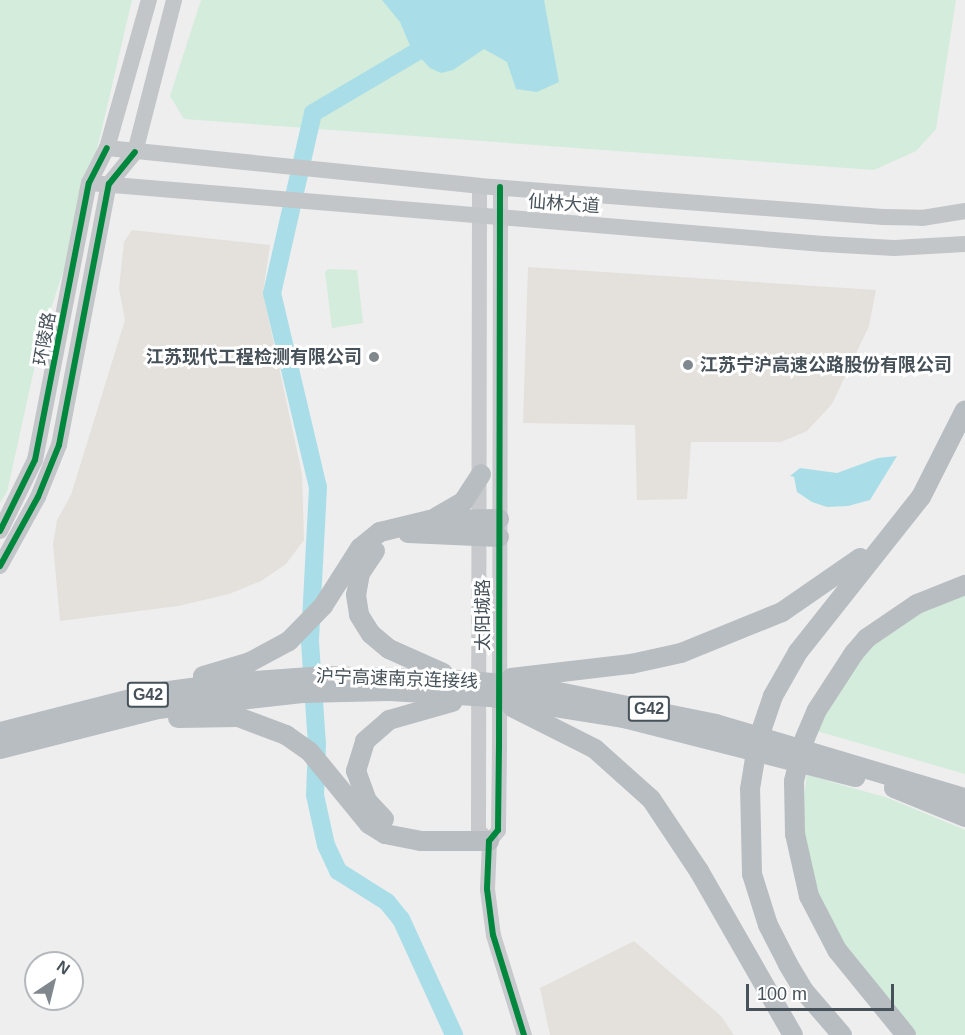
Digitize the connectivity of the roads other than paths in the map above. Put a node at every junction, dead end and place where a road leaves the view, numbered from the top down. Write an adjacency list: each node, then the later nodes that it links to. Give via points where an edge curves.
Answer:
1 (149, 0): 3 (main road, 环陵路)
2 (174, 0): 4 (main road, 环陵路)
3 (107, 148): 4 (main road, 仙林大道); 5 (main road, 环陵路)
4 (135, 152): 6 (main road, 环陵路); 7 (main road, 仙林大道)
5 (89, 183): 6 (main road, 仙林大道); 17 (main road, 环陵路, via 45,420 28,477)
6 (109, 184): 10 (main road, 仙林大道); 19 (main road, 环陵路, via 65,424 38,497)
7 (479, 186): 8 (main road, 仙林大道); 10 (street, 太阳城路)
8 (500, 187): 9 (main road, 仙林大道, via 883,217 922,218); 11 (street, 太阳城路)
9 (965, 212)
10 (480, 218): 11 (main road, 仙林大道); 14 (street, 太阳城路)
11 (499, 219): 12 (main road, 仙林大道, via 894,248); 16 (street, 太阳城路)
12 (965, 244)
13 (965, 410): 18 (highway, via 921,497)
14 (481, 474): 15 (highway, via 463,502); 16 (street, 太阳城路)
15 (430, 520): 16 (highway); 25 (highway, via 390,527 370,538 304,629 269,654 234,668)
16 (490, 528): 21 (highway, via 407,533 386,541 370,555 360,573 356,595 359,615 371,634 388,649); 33 (street, 太阳城路, via 481,627 480,745); 33 (street, 太阳城路, via 498,628 499,746)
17 (0, 531)
18 (885, 538): 24 (highway, via 847,569 782,612 728,636 631,664); 36 (highway, via 798,652 773,696 758,740 750,789 752,874 768,926 804,992)
19 (0, 566)
20 (965, 585): 37 (highway, via 917,604 867,638 817,710 801,751 793,802 799,868 824,929)
21 (461, 680): 22 (highway, 沪宁高速南京连接线 / G42); 24 (highway, 沪宁高速南京连接线 / G42)
22 (324, 684): 23 (highway, 沪宁高速南京连接线 / G42); 24 (highway, 沪宁高速南京连接线 / G42)
23 (301, 685): 25 (highway, 沪宁高速南京连接线 / G42, via 154,693); 26 (highway, 沪宁高速南京连接线 / G42, via 158,709)
24 (486, 692): 27 (highway, 沪宁高速南京连接线 / G42, via 627,704); 28 (highway, 沪宁高速南京连接线 / G42, via 669,728); 33 (highway, via 409,711 376,728 362,749 356,771 367,801 389,823 416,831); 35 (highway, via 595,749 651,799 699,871)
25 (58, 715): 26 (highway, 沪宁高速南京连接线 / G42)
26 (2, 742): 33 (highway, via 210,716 263,724 310,752 369,824 386,834 420,842)
27 (820, 752): 29 (highway, via 879,762); 30 (highway, 沪宁高速南京连接线 / G42)
28 (894, 788): 31 (highway, 沪宁高速南京连接线 / G42); 32 (highway)
29 (965, 788)
30 (965, 798)
31 (965, 809)
32 (965, 817)
33 (488, 834): 34 (street, 太阳城路, via 487,889 493,935)
34 (524, 1035)
35 (793, 1035)
36 (842, 1035)
37 (906, 1035)

